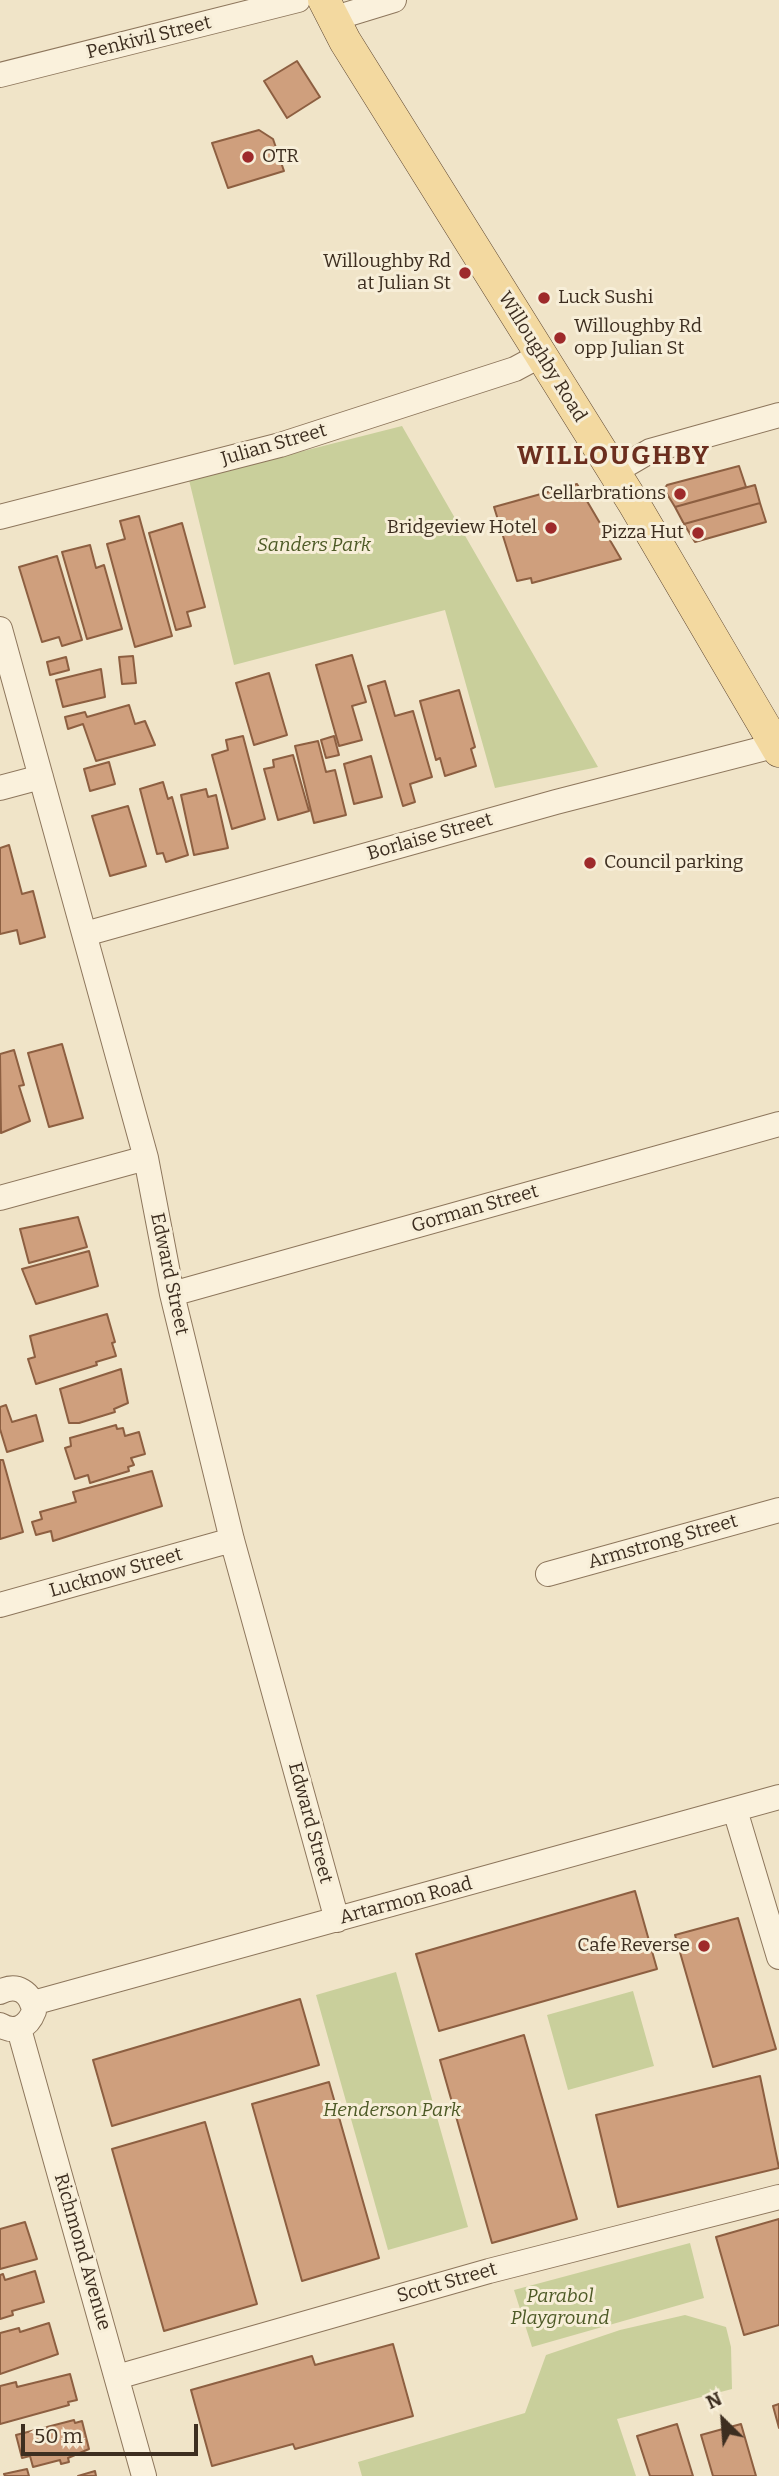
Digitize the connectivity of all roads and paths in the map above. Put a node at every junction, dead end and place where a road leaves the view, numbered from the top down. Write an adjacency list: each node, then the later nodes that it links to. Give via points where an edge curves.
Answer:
1 (298, 0): 4 (street, Penkivil Street)
2 (394, 0): 3 (street)
3 (328, 10): 5 (main road, Willoughby Road)
4 (0, 75)
5 (541, 355): 7 (main road, Willoughby Road); 8 (street, Julian Street, via 515,369 280,445)
6 (779, 415): 7 (street, via 650,451)
7 (614, 472): 10 (main road, Willoughby Road)
8 (0, 517)
9 (0, 629): 11 (street, Edward Street)
10 (778, 748): 13 (street, Borlaise Street, via 556,802)
11 (41, 777): 12 (street); 13 (street, Edward Street)
12 (0, 788)
13 (85, 934): 15 (street, Edward Street)
14 (779, 1124): 17 (street, Gorman Street)
15 (146, 1158): 16 (street); 17 (street, Edward Street)
16 (0, 1198)
17 (172, 1294): 19 (street, Edward Street)
18 (779, 1510): 20 (street, Armstrong Street)
19 (232, 1540): 21 (street, Lucknow Street); 24 (street, Edward Street)
20 (548, 1574)
21 (0, 1605)
22 (779, 1797): 23 (street, Artarmon Road)
23 (735, 1810): 24 (street, Artarmon Road); 25 (street)
24 (337, 1920): 27 (street, Artarmon Road)
25 (779, 1957)
26 (0, 1992): 27 (street, via 23,1990)
27 (33, 2003): 28 (street, via 31,2019)
28 (9, 2027): 30 (street, Richmond Avenue)
29 (779, 2197): 30 (street, Scott Street, via 489,2271)
30 (117, 2377): 31 (street, Richmond Avenue)
31 (144, 2476)

